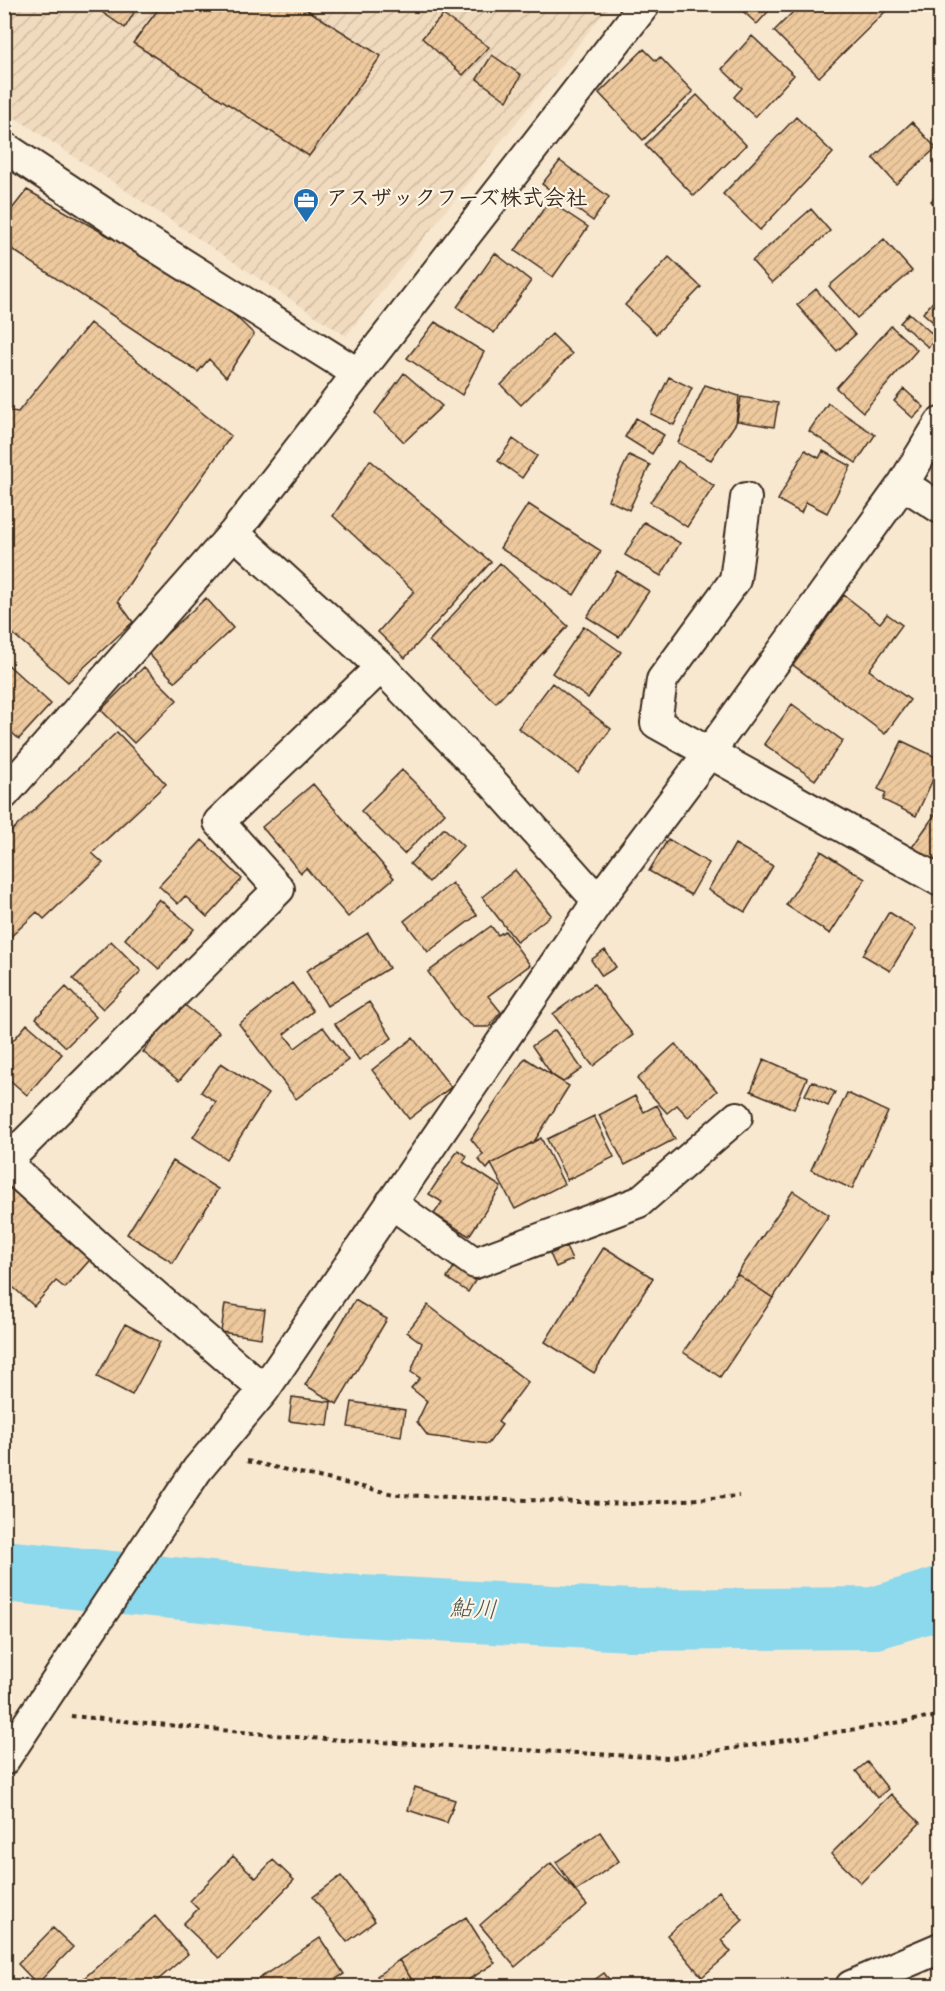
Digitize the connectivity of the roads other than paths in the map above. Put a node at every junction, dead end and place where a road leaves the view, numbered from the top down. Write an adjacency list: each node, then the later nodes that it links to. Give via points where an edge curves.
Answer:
1 (645, 4): 3 (street)
2 (4, 147): 3 (street)
3 (357, 373): 8 (street)
4 (940, 423): 5 (street)
5 (903, 484): 7 (street); 10 (street)
6 (746, 498): 10 (street, via 735,580 662,680 656,723)
7 (940, 508)
8 (234, 532): 9 (street); 11 (street)
9 (381, 667): 13 (street, via 492,782); 15 (street, via 219,822 279,889)
10 (709, 753): 12 (street); 13 (street)
11 (4, 794)
12 (940, 881)
13 (598, 901): 16 (street)
14 (737, 1118): 16 (street, via 639,1202 475,1263)
15 (5, 1161): 17 (street)
16 (391, 1203): 17 (street)
17 (264, 1390): 18 (street, via 204,1462)
18 (4, 1760)
19 (940, 1948): 20 (street)
20 (851, 1986)

